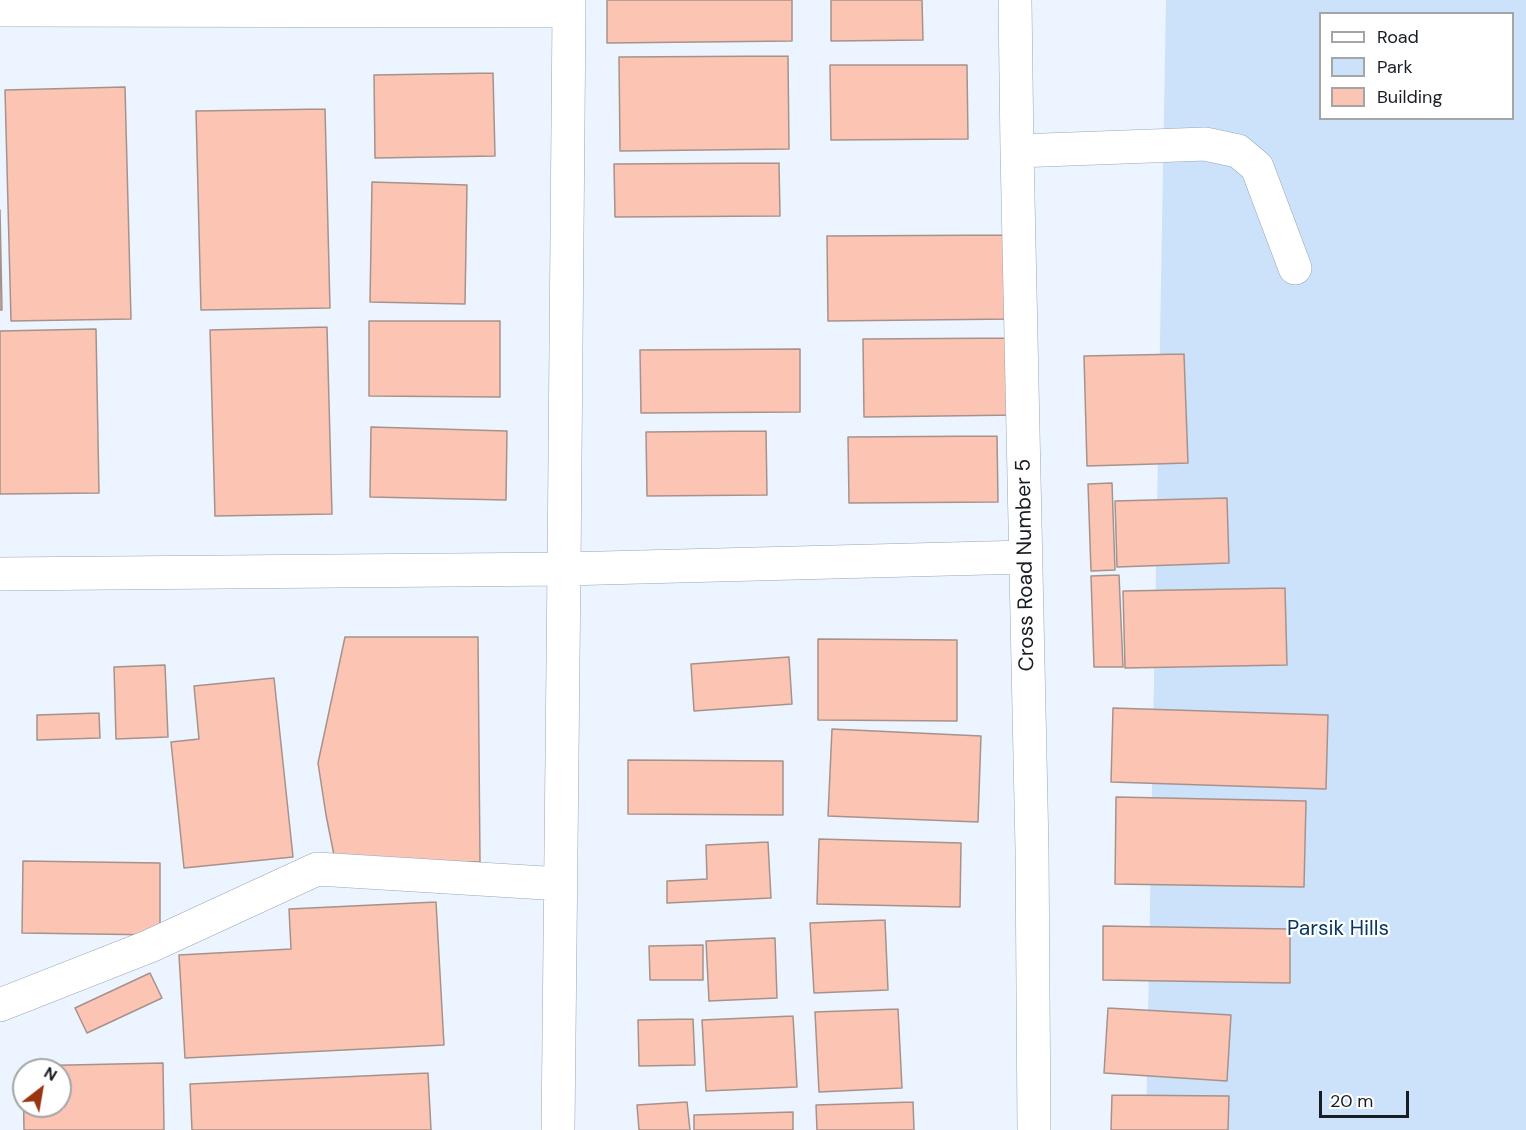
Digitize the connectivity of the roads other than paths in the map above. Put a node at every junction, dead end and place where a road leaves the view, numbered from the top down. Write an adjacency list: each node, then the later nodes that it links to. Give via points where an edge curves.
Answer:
1 (1015, 0): 4 (street, Cross Road Number 5)
2 (569, 6): 3 (street); 7 (street)
3 (0, 10)
4 (1017, 151): 5 (street, via 1205,144 1238,151 1257,167); 6 (street, Cross Road Number 5)
5 (1295, 268)
6 (1026, 557): 7 (street); 12 (street, Cross Road Number 5)
7 (564, 569): 8 (street); 9 (street)
8 (0, 574)
9 (561, 884): 10 (street, via 317,868 150,946); 11 (street)
10 (0, 1005)
11 (558, 1130)
12 (1034, 1130)

